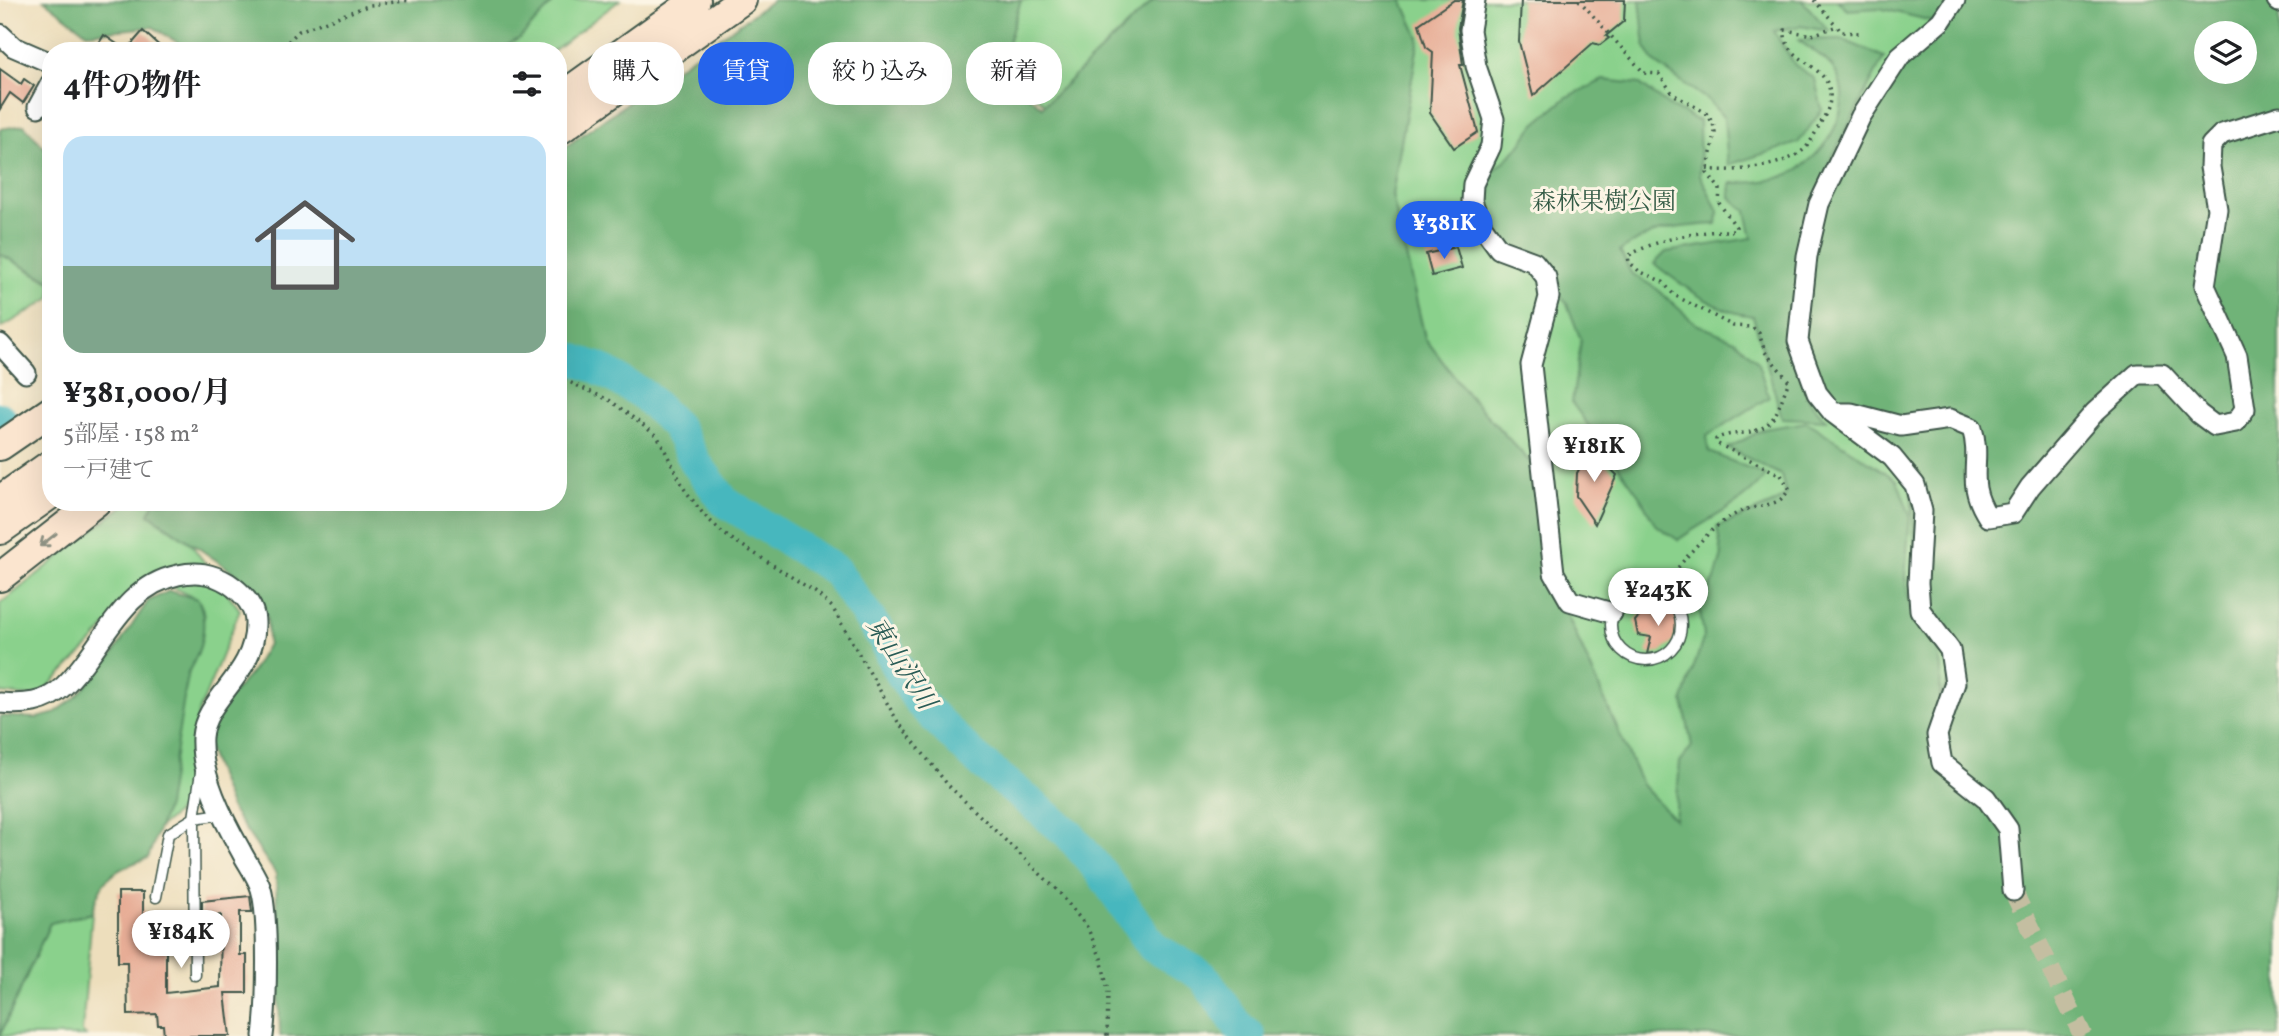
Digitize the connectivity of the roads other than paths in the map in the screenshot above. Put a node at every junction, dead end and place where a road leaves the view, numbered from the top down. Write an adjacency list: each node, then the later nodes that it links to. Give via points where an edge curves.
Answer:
1 (694, 0): 7 (main road, via 623,40); 8 (main road)
2 (742, 0): 12 (main road)
3 (1475, 0): 24 (street, via 1470,30 1494,120 1491,146 1473,184 1472,201 1480,223 1499,249 1534,262 1546,276 1549,297 1531,366 1555,573 1570,601)
4 (1955, 0): 15 (street, via 1941,21 1900,56 1861,116 1819,204 1807,257 1798,341 1817,393)
5 (0, 34): 6 (street, via 14,47)
6 (42, 58)
7 (567, 80)
8 (567, 92)
9 (42, 100): 10 (street)
10 (38, 107)
11 (2279, 116): 15 (street, via 2222,134 2211,145 2217,209 2205,286 2237,356 2245,409 2236,422 2215,426 2162,374 2137,374 2095,412 2013,513 1988,517 1973,479 1978,447 1972,428 1950,419 1901,426 1851,413)
12 (567, 125)
13 (0, 344): 14 (street)
14 (26, 373)
15 (1833, 414): 29 (street, via 1892,457 1915,485 1922,511 1920,610 1950,650 1955,683 1937,735 1942,763 1986,798 2008,829)
16 (42, 417): 17 (main road)
17 (0, 446)
18 (42, 470): 19 (main road)
19 (0, 500)
20 (42, 500): 22 (main road)
21 (84, 511): 23 (main road, one-way to 23)
22 (0, 530)
23 (0, 577)
24 (1612, 613): 24 (lane, via 1630,593 1658,591 1678,609 1679,637 1661,657 1634,659 1614,640)
25 (0, 703): 26 (street, via 42,701 64,686 137,593 154,581 196,572 216,576 247,597 256,623 251,654 202,734)
26 (203, 761): 27 (street); 28 (lane)
27 (223, 814): 28 (lane); 32 (street, via 261,887 266,915)
28 (194, 818): 30 (lane, via 168,834); 31 (lane)
29 (2013, 891)
30 (156, 897)
31 (195, 975)
32 (263, 1036)

